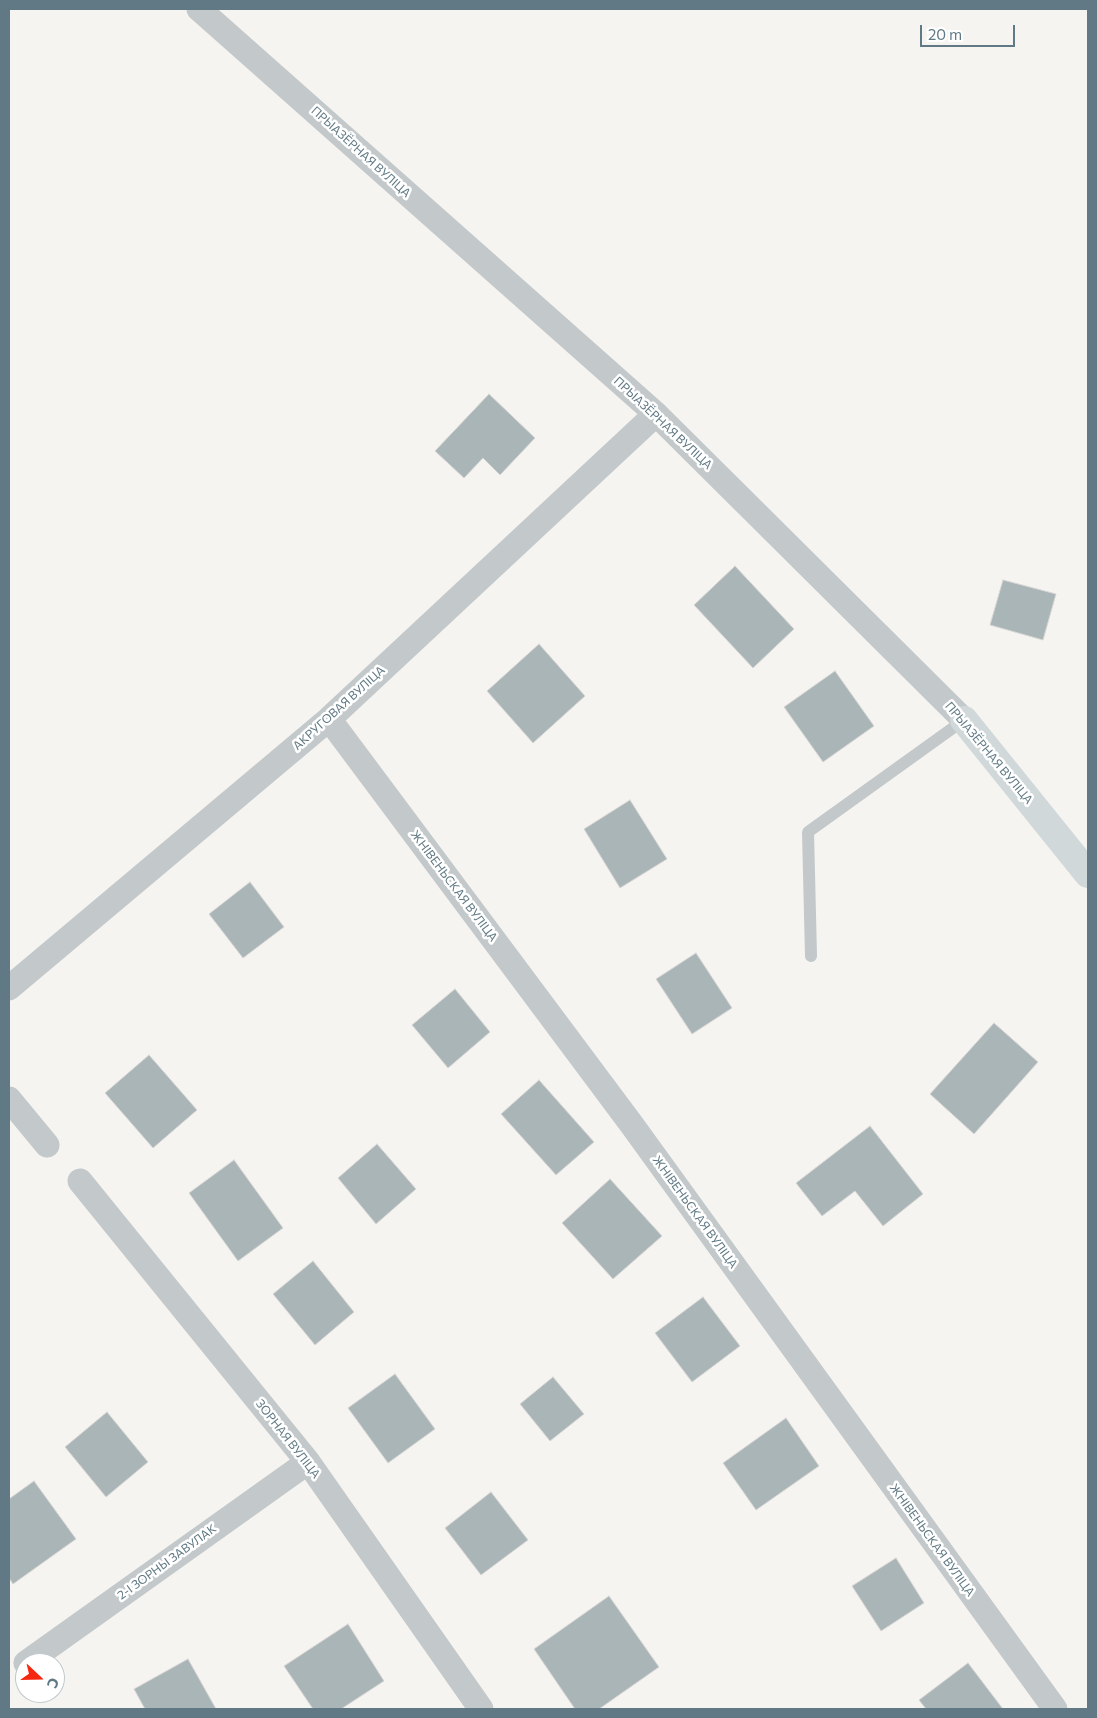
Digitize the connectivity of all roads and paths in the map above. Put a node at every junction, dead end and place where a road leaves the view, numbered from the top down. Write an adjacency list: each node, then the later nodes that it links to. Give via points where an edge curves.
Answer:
1 (200, 9): 2 (street, ПРЫАЗЁРНАЯ ВУЛІЦА)
2 (656, 414): 3 (street, АКРУГОВАЯ ВУЛІЦА); 4 (street, ПРЫАЗЁРНАЯ ВУЛІЦА)
3 (329, 719): 7 (street, АКРУГОВАЯ ВУЛІЦА); 14 (street, ЖНІВЕНЬСКАЯ ВУЛІЦА, via 632,1125)
4 (964, 720): 5 (street, ПРЫАЗЁРНАЯ ВУЛІЦА); 6 (lane, via 808,832)
5 (1088, 874)
6 (812, 956)
7 (9, 988)
8 (9, 1099): 9 (street)
9 (47, 1145)
10 (80, 1182): 11 (street, ЗОРНАЯ ВУЛІЦА)
11 (308, 1462): 12 (street, 2-І ЗОРНЫ ЗАВУЛАК); 13 (street, ЗОРНАЯ ВУЛІЦА)
12 (40, 1653)
13 (481, 1709)
14 (1055, 1709)

